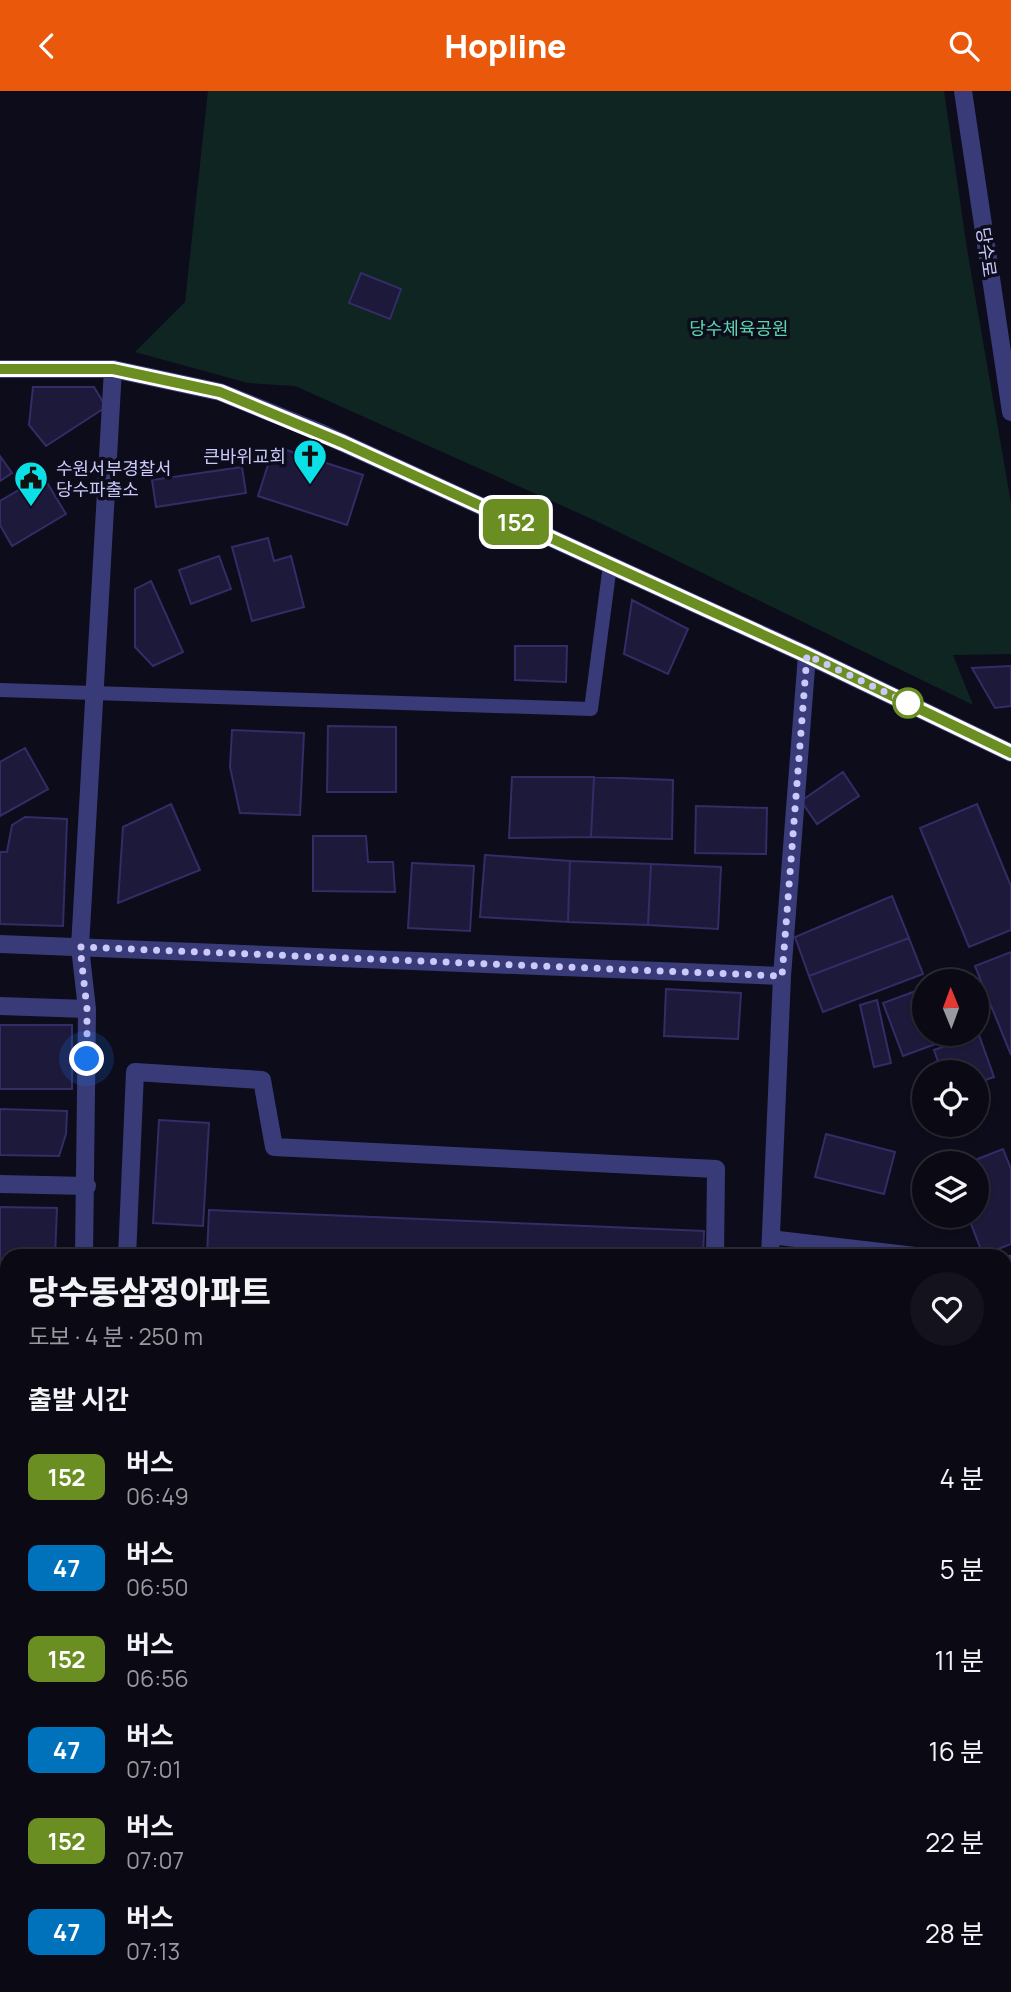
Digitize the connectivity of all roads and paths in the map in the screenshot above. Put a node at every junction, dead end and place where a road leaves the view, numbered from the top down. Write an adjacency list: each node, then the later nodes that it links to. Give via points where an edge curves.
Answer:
1 (963, 91): 4 (street, 당수로)
2 (0, 369): 3 (street)
3 (113, 369): 5 (street, via 220,392 319,432); 8 (street)
4 (1011, 412)
5 (610, 565): 6 (street); 8 (lane, via 592,709)
6 (807, 655): 9 (street); 12 (street)
7 (0, 690): 8 (lane)
8 (95, 692): 11 (street)
9 (1011, 753)
10 (0, 944): 11 (street)
11 (80, 947): 12 (street); 14 (street)
12 (782, 976): 17 (street)
13 (0, 1006): 14 (street)
14 (87, 1009): 16 (street)
15 (0, 1184): 16 (street)
16 (87, 1187): 18 (street)
17 (769, 1237): 21 (street); 22 (lane)
18 (84, 1249)
19 (127, 1249): 20 (street, via 135,1072 262,1080 274,1147 716,1169)
20 (715, 1249)
21 (770, 1249)
22 (872, 1249)

